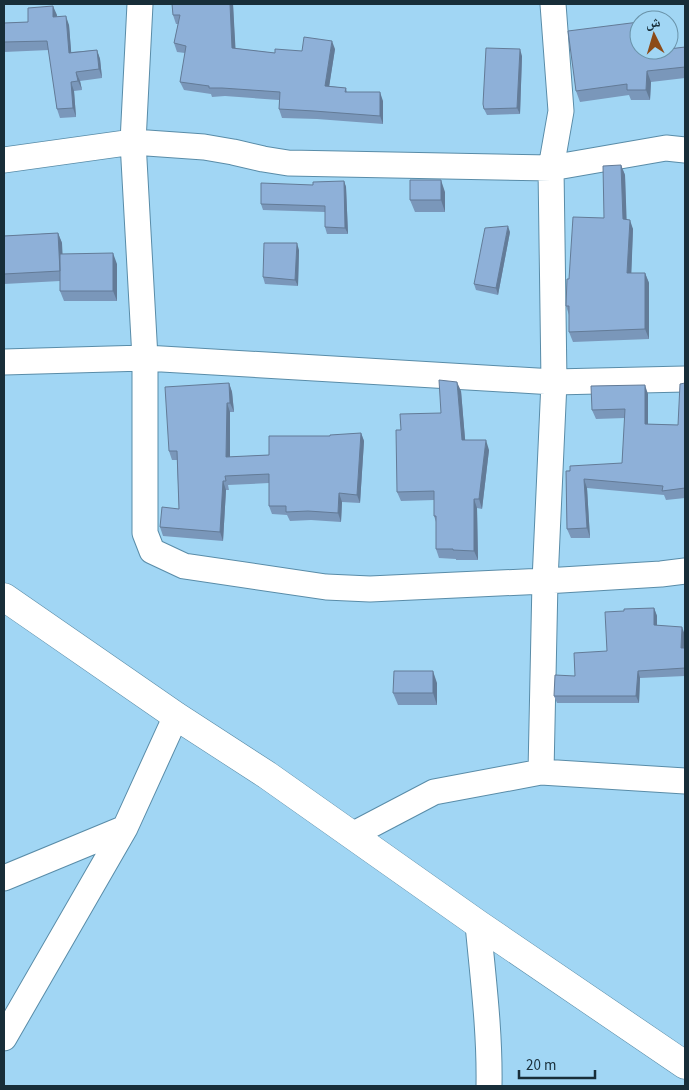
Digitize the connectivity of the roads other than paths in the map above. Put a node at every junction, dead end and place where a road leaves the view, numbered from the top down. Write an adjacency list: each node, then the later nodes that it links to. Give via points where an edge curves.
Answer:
1 (140, 4): 3 (street)
2 (553, 4): 6 (street, via 561,111)
3 (133, 142): 5 (street); 6 (street, via 204,147 288,162); 7 (street)
4 (685, 150): 6 (street, via 666,148)
5 (4, 160)
6 (551, 168): 10 (street)
7 (145, 358): 8 (street); 10 (street); 12 (street, via 145,534 152,551 184,566 326,587 370,589)
8 (4, 362)
9 (685, 379): 10 (street)
10 (554, 382): 12 (street)
11 (685, 571): 12 (street)
12 (545, 581): 15 (street)
13 (4, 597): 14 (highway)
14 (176, 716): 17 (street); 18 (highway)
15 (541, 772): 16 (street); 18 (street, via 434,792)
16 (685, 781)
17 (125, 828): 19 (street); 21 (street)
18 (352, 835): 20 (highway)
19 (4, 878)
20 (478, 924): 22 (highway); 23 (street)
21 (4, 1038)
22 (685, 1065)
23 (489, 1086)

